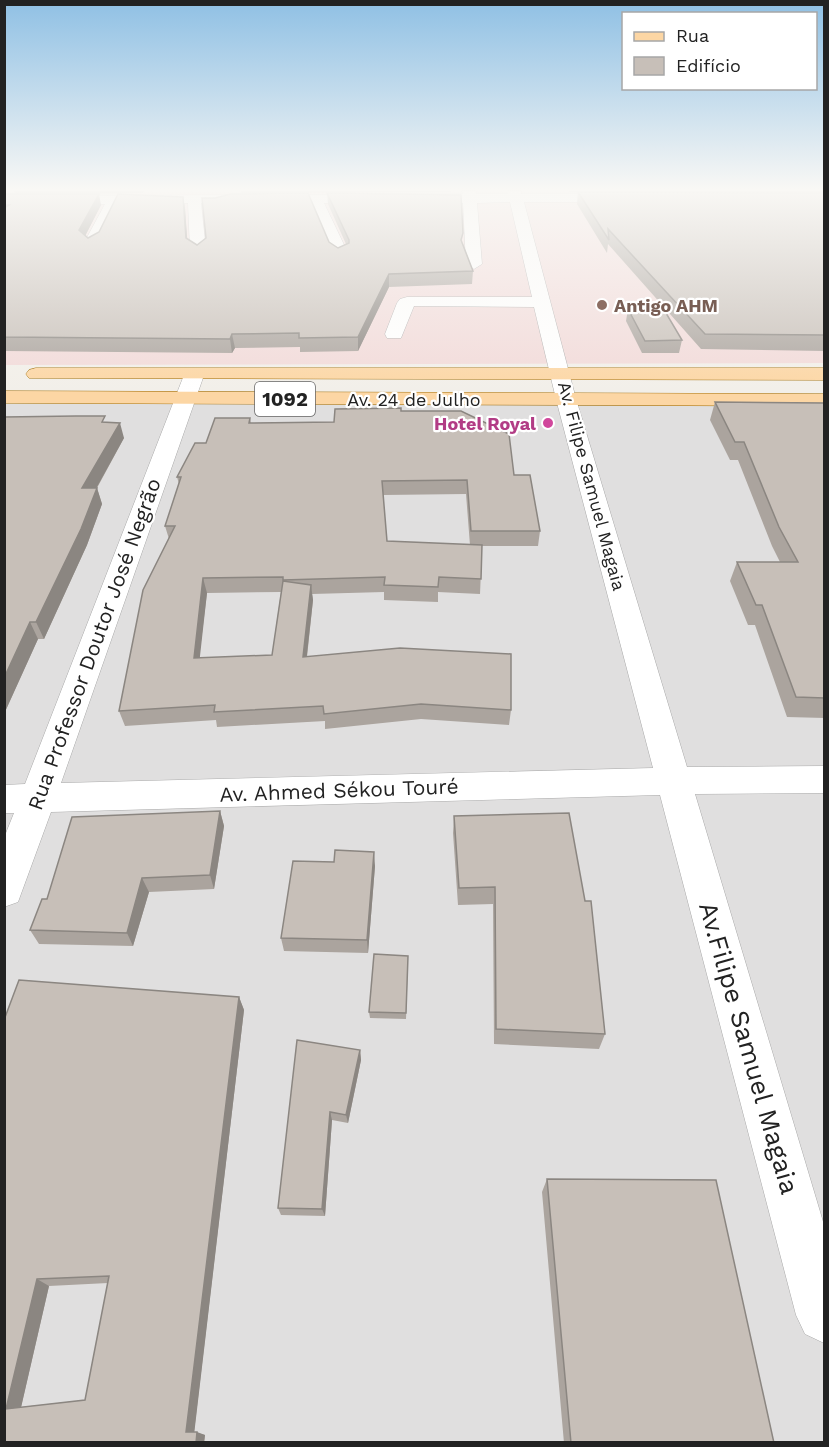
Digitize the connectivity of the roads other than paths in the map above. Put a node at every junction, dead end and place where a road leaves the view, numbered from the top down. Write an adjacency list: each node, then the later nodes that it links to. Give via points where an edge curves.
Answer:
1 (474, 259): 3 (street)
2 (531, 259): 4 (street, Av. Filipe Samuel Magaia)
3 (474, 264)
4 (543, 302): 5 (street, via 413,301 406,303); 8 (street, Av. Filipe Samuel Magaia)
5 (394, 334)
6 (16, 374): 9 (main road, Av. 24 de Julho / 1092)
7 (825, 374): 8 (main road, Av. 24 de Julho / 1092)
8 (564, 386): 9 (main road, Av. 24 de Julho / 1092); 11 (main road, Av. 24 de Julho / 1092); 13 (street, Av. Filipe Samuel Magaia)
9 (189, 387): 10 (main road, Av. 24 de Julho / 1092); 14 (street, Rua Professor Doutor José Negrão)
10 (4, 397)
11 (825, 400)
12 (825, 779): 13 (street, Av. Ahmed Sékou Touré)
13 (674, 781): 14 (street, Av. Ahmed Sékou Touré); 16 (street, Av.Filipe Samuel Magaia)
14 (21, 799): 15 (street, Rua Professor Doutor José Negrão)
15 (4, 890)
16 (825, 1315)

